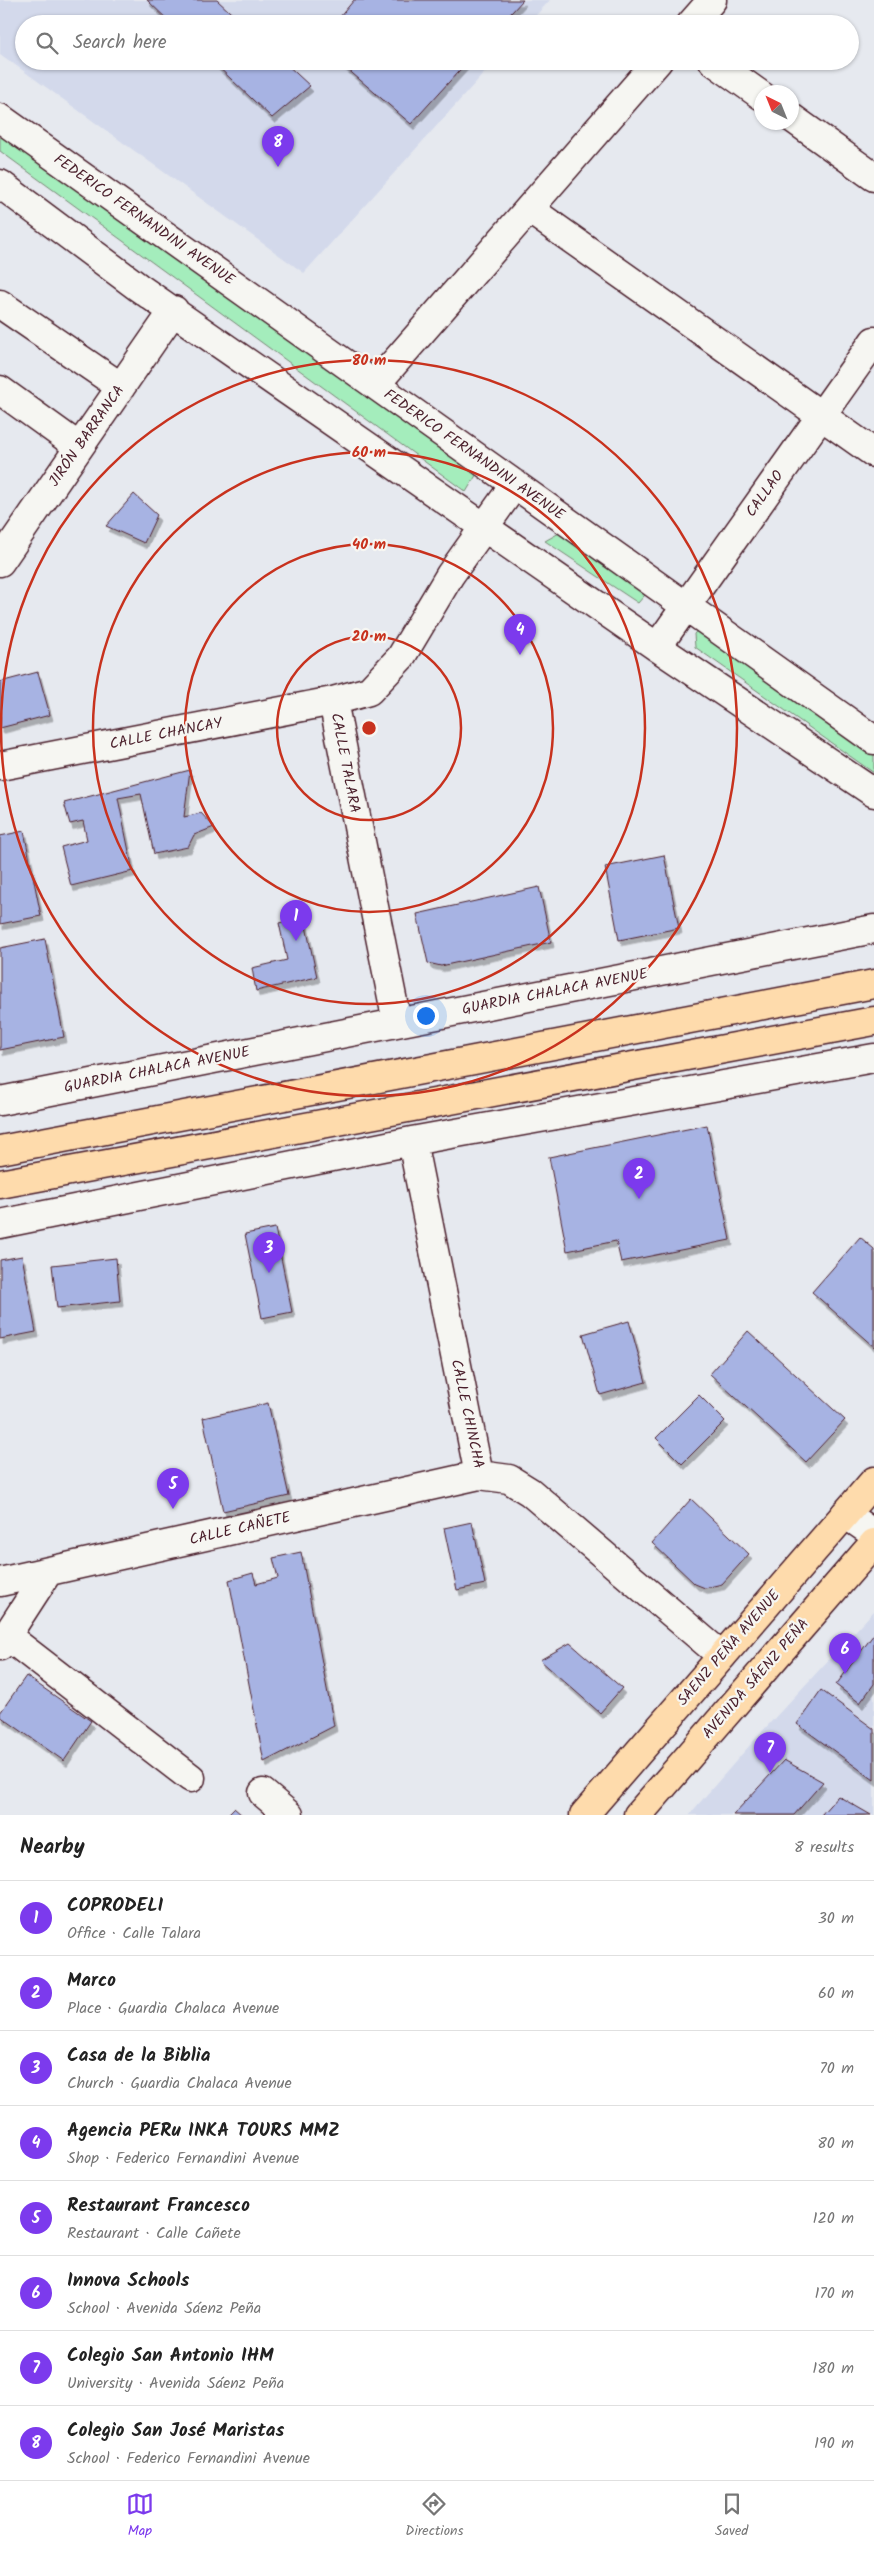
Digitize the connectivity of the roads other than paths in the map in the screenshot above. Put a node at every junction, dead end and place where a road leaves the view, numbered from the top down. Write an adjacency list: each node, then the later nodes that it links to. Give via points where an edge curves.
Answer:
1 (712, 0): 2 (street)
2 (699, 15)
3 (650, 70): 10 (street)
4 (726, 70): 5 (street)
5 (754, 90)
6 (0, 118): 14 (street, FEDERICO FERNANDINI AVENUE)
7 (799, 123): 8 (street)
8 (874, 177)
9 (0, 184): 12 (street)
10 (529, 209): 14 (street); 17 (street)
11 (0, 304): 15 (street)
12 (174, 310): 15 (street, JIRÓN BARRANCA); 21 (street)
13 (874, 341): 17 (street, CALLAO)
14 (375, 385): 20 (street, FEDERICO FERNANDINI AVENUE)
15 (121, 387): 18 (street, JIRÓN BARRANCA)
16 (0, 390): 18 (street)
17 (822, 416): 19 (street); 23 (street, CALLAO)
18 (80, 447): 22 (street, JIRÓN BARRANCA)
19 (874, 453)
20 (515, 484): 21 (street, CALLE TALARA); 23 (street, FEDERICO FERNANDINI AVENUE)
21 (485, 527): 24 (street); 25 (street, CALLE TALARA, via 450,575 401,657 370,691)
22 (0, 562)
23 (686, 606): 24 (street, CALLAO); 26 (street, FEDERICO FERNANDINI AVENUE)
24 (657, 647): 28 (street)
25 (333, 701): 27 (street, CALLE CHANCAY); 32 (street, CALLE TALARA)
26 (874, 740)
27 (0, 766)
28 (874, 793)
29 (874, 929): 32 (street, GUARDIA CHALACA AVENUE)
30 (874, 984): 36 (main road)
31 (874, 1021): 37 (main road)
32 (397, 1022): 34 (street, GUARDIA CHALACA AVENUE)
33 (874, 1058): 35 (street)
34 (0, 1101)
35 (412, 1141): 38 (street); 39 (street, CALLE CHINCHA)
36 (0, 1150)
37 (0, 1184)
38 (0, 1224)
39 (479, 1475): 44 (street, CALLE CAÑETE); 47 (street, CALLE CHINCHA, via 509,1479 530,1492)
40 (874, 1481): 41 (main road, SAENZ PEÑA AVENUE)
41 (845, 1514): 42 (street); 47 (main road, SAENZ PEÑA AVENUE)
42 (874, 1534)
43 (874, 1543): 52 (main road, AVENIDA SÁENZ PEÑA)
44 (48, 1572): 45 (street, CALLE CAÑETE); 46 (street)
45 (0, 1582)
46 (4, 1641): 48 (street)
47 (722, 1656): 51 (main road, SAENZ PEÑA AVENUE)
48 (191, 1778)
49 (263, 1793): 50 (street)
50 (289, 1815)
51 (584, 1815)
52 (638, 1815)

